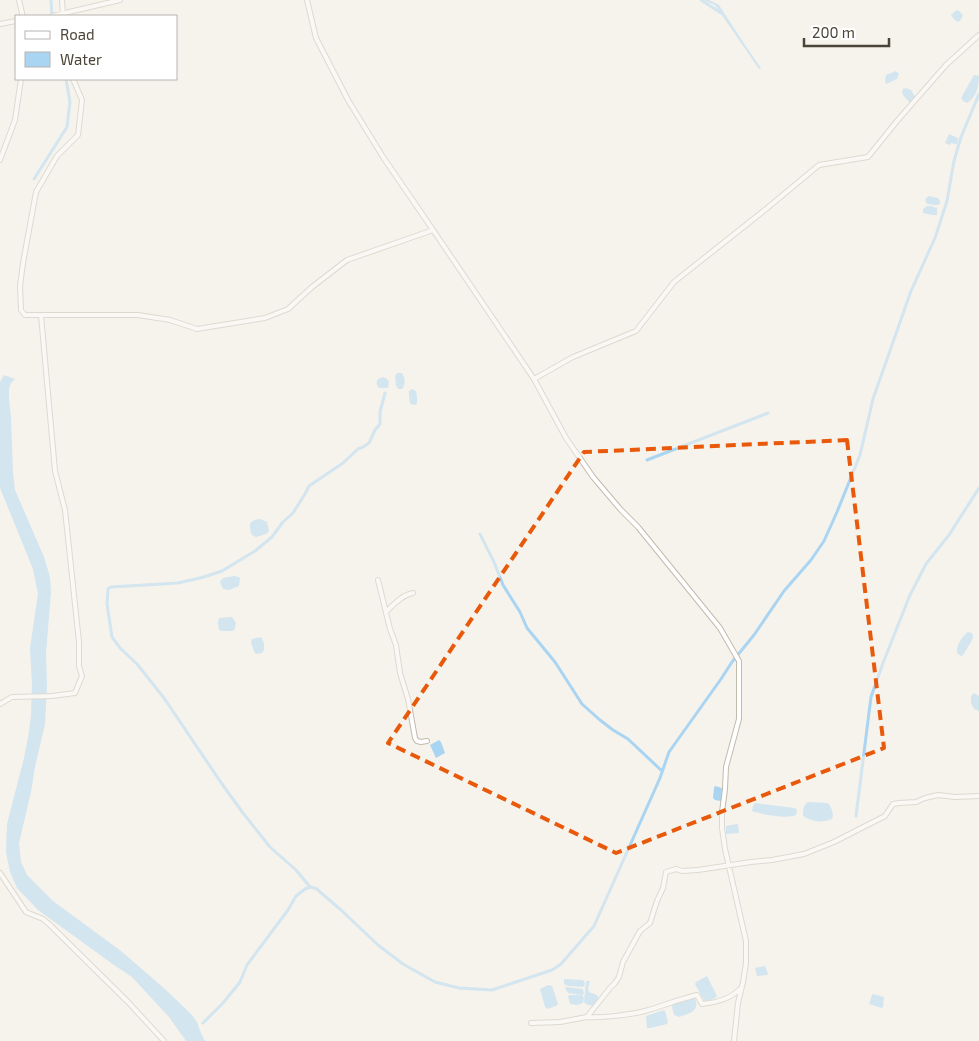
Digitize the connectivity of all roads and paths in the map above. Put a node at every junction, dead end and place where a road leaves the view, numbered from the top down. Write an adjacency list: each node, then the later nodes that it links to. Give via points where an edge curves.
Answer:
1 (19, 0): 6 (street)
2 (62, 0): 5 (street)
3 (120, 0): 5 (street)
4 (307, 0): 13 (street, via 316,38 348,100)
5 (63, 14)
6 (22, 15)
7 (15, 21): 8 (street)
8 (0, 24)
9 (979, 35): 15 (street, via 946,64 868,157 819,166 674,282 636,331 574,357)
10 (21, 80): 12 (street, via 15,120)
11 (73, 80): 14 (street, via 82,100 78,135 57,156 36,192 23,263 21,310 25,315)
12 (0, 160)
13 (432, 230): 14 (street, via 348,260 288,309 265,318 197,329 170,320 138,315); 15 (street)
14 (41, 315): 19 (street, via 55,471 65,510 82,676 75,693 18,696)
15 (534, 379): 22 (street, via 566,438 593,477 720,628 740,661 739,719 726,767 722,812)
16 (378, 580): 18 (street)
17 (413, 593): 18 (street, via 407,594)
18 (386, 612): 20 (street, via 396,644 415,738 421,742)
19 (0, 704)
20 (428, 741)
21 (979, 796): 22 (street, via 938,795 899,803 891,806 885,816 804,854)
22 (729, 865): 24 (street, via 746,941); 25 (street, via 666,872 664,888 650,923 640,932 615,984)
23 (0, 873): 27 (street, via 26,912 44,919)
24 (742, 987): 25 (street, via 729,997 708,1003 702,1004 697,995 644,1012); 28 (street)
25 (587, 1017): 26 (street)
26 (531, 1023)
27 (164, 1041)
28 (734, 1041)

